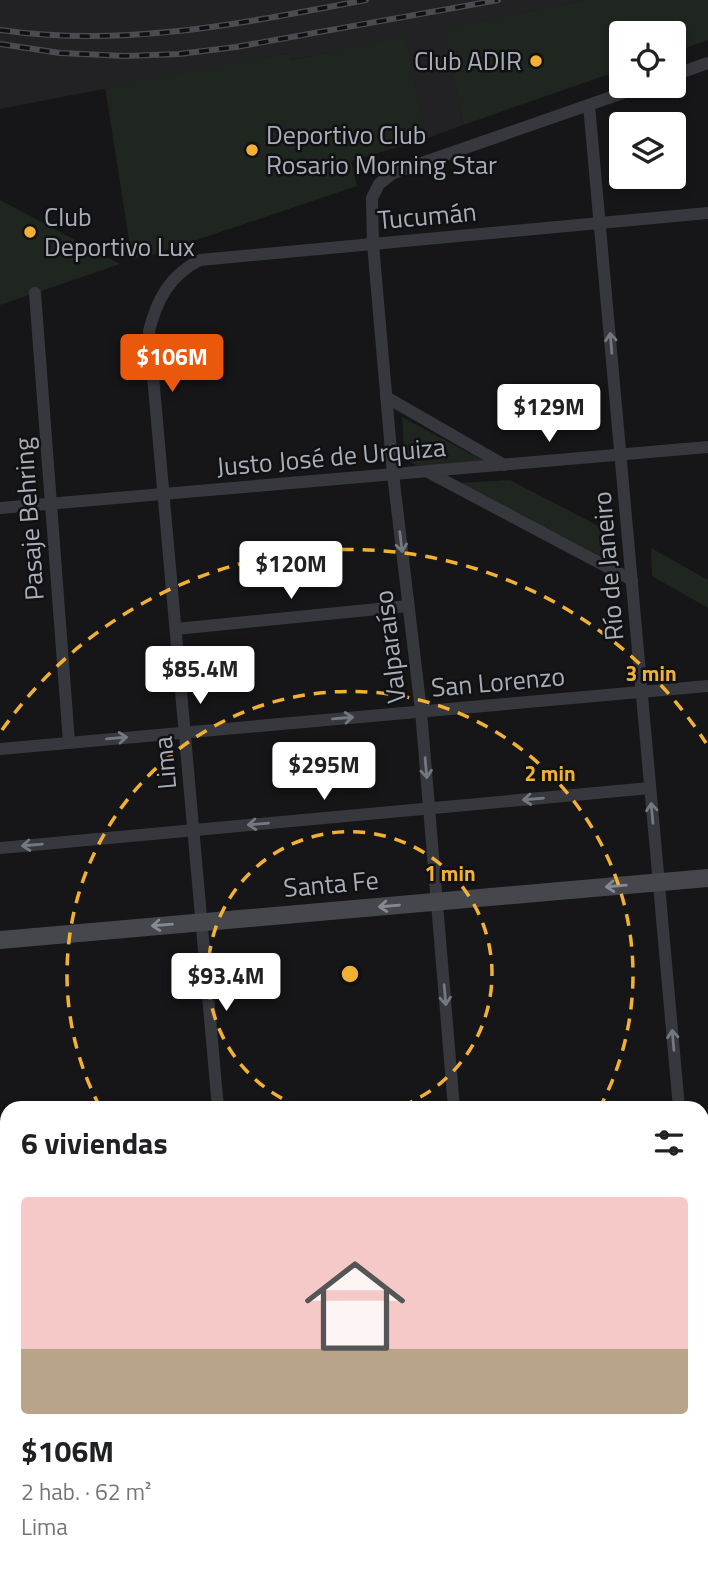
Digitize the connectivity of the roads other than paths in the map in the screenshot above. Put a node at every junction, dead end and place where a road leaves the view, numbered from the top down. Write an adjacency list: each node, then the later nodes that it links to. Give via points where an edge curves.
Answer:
1 (708, 63): 2 (street)
2 (686, 71)
3 (609, 98): 4 (street)
4 (589, 105): 6 (street, Río de Janeiro); 7 (street, Valparaíso, via 393,173 379,184 372,198)
5 (708, 213): 6 (street, Tucumán)
6 (600, 223): 7 (street, Tucumán); 12 (street, Río de Janeiro, one-way to 6)
7 (373, 244): 8 (street, Tucumán, via 200,260 182,269); 10 (street, Valparaíso)
8 (165, 292): 16 (street, Lima, via 149,331)
9 (35, 293): 17 (street, Pasaje Behring)
10 (386, 397): 13 (street); 15 (street, Valparaíso)
11 (708, 447): 12 (street, Justo José de Urquiza)
12 (621, 455): 13 (street, Justo José de Urquiza); 19 (street, Río de Janeiro)
13 (504, 465): 14 (street, Justo José de Urquiza)
14 (426, 471): 15 (street, Justo José de Urquiza); 19 (street)
15 (393, 474): 16 (street, Justo José de Urquiza); 20 (street, Valparaíso, one-way to 20)
16 (164, 494): 17 (street, Justo José de Urquiza); 21 (street, Lima)
17 (51, 504): 18 (street, Justo José de Urquiza); 26 (street, Pasaje Behring)
18 (0, 508)
19 (632, 580): 23 (street, Río de Janeiro)
20 (408, 606): 21 (street); 24 (street, Valparaíso)
21 (176, 629): 25 (street, Lima)
22 (708, 686): 23 (street, San Lorenzo)
23 (642, 692): 24 (street, San Lorenzo); 28 (street, Río de Janeiro)
24 (421, 711): 25 (street, San Lorenzo, one-way to 24); 29 (street, Valparaíso, one-way to 29)
25 (185, 732): 26 (street, San Lorenzo, one-way to 25); 30 (street, Lima)
26 (69, 743): 27 (street, San Lorenzo)
27 (0, 748)
28 (650, 788): 29 (street, one-way to 29); 33 (street, Río de Janeiro, one-way to 28)
29 (429, 809): 30 (street, one-way to 30); 34 (street, Valparaíso)
30 (194, 830): 31 (street, one-way to 31); 35 (street, Lima)
31 (0, 848)
32 (708, 878): 33 (main road, Santa Fe)
33 (659, 882): 34 (main road, Santa Fe, one-way to 34); 39 (street, Río de Janeiro, one-way to 33)
34 (438, 901): 35 (main road, Santa Fe, one-way to 35); 38 (street, Valparaíso, one-way to 38)
35 (202, 922): 36 (main road, Santa Fe, one-way to 36); 37 (street, Lima)
36 (0, 940)
37 (217, 1101)
38 (453, 1101)
39 (678, 1101)

